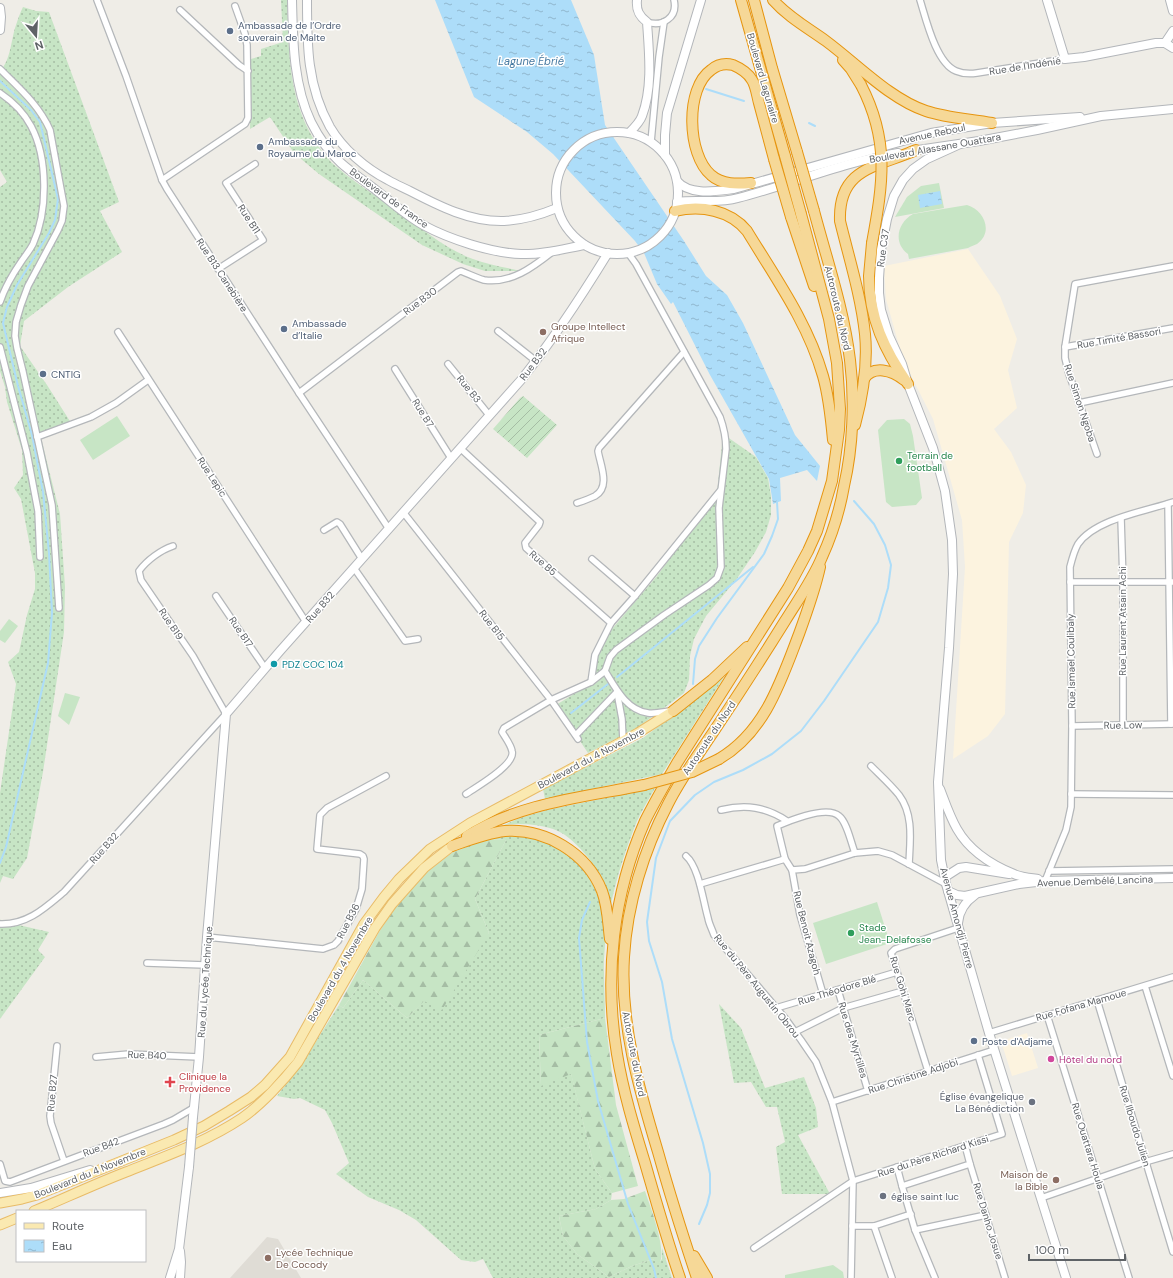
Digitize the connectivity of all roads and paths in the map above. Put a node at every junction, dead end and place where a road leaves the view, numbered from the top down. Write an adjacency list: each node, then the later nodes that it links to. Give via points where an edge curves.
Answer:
1 (97, 0): 39 (street, Rue B13 Canebière)
2 (292, 0): 47 (street, Boulevard de France, via 294,54 304,104 324,144 340,162 417,221 448,236 471,245 514,253)
3 (307, 0): 42 (street, Boulevard de France, via 309,64 316,97 331,128 353,156 388,180 433,203 472,217 504,221 523,219)
4 (637, 0): 17 (street, via 638,13)
5 (674, 0): 18 (street, via 673,14)
6 (701, 0): 37 (street, via 667,113)
7 (741, 0): 45 (highway, Boulevard Lagunaire, bridge)
8 (754, 0): 44 (highway, Boulevard Lagunaire, bridge)
9 (773, 0): 21 (highway, via 789,15)
10 (920, 0): 24 (street, Rue de l'Indénié, via 942,58 947,66 955,71 977,73)
11 (1047, 0): 24 (street)
12 (1170, 0): 16 (street)
13 (235, 6): 26 (street, via 245,34)
14 (0, 8): 19 (street)
15 (180, 10): 26 (street)
16 (1173, 11)
17 (647, 22): 18 (street); 33 (street, via 648,88 643,115)
18 (664, 22): 34 (street)
19 (0, 30)
20 (1173, 31): 22 (street)
21 (826, 41): 32 (highway, via 906,102 925,111); 66 (highway, bridge, via 861,85 876,120 882,163 872,243 870,296 874,316 888,352)
22 (1165, 43): 23 (street); 24 (street, Rue de l'Indénié)
23 (1173, 48)
24 (1065, 59)
25 (0, 69): 70 (street, via 45,118 50,130 64,206 62,221 28,286 16,322 17,348)
26 (248, 71): 39 (street, via 246,124)
27 (0, 93): 52 (street, via 20,111 34,131 40,153 44,205 32,246 10,278)
28 (1173, 104): 30 (street)
29 (1173, 109): 30 (street, Boulevard Alassane Ouattara)
30 (1161, 110): 31 (street, Boulevard Alassane Ouattara)
31 (1101, 116): 32 (street, Avenue Reboul); 35 (street, Boulevard Alassane Ouattara)
32 (992, 123): 41 (street, Avenue Reboul, via 931,133)
33 (629, 133): 34 (street); 42 (street, via 603,134 586,140 572,151 557,180)
34 (651, 142): 37 (street)
35 (960, 144): 36 (street, Boulevard Alassane Ouattara); 66 (street, Rue C37, via 927,159 903,180 894,196 885,230 879,293 889,336)
36 (916, 150): 43 (street, Boulevard Alassane Ouattara, via 844,167 732,200 689,200); 64 (highway, via 867,169 856,176 846,187 842,199 840,220 865,333)
37 (665, 155): 40 (street)
38 (255, 164): 51 (street, Rue B11, via 226,183 263,240)
39 (162, 180): 51 (street, Rue B13 Canebière)
40 (677, 180): 41 (street, Avenue Reboul, via 682,186 714,192); 43 (street)
41 (752, 183): 53 (highway, bridge, via 731,184 716,179 707,172 698,154 692,116 695,94 706,73 724,63 742,70 752,80 791,217 813,283)
42 (557, 208): 46 (street, via 565,226)
43 (675, 211): 49 (street, via 660,236 638,250); 75 (highway, via 694,208 717,211 730,216 747,231 796,311 815,353 830,405)
44 (814, 211): 71 (highway, Autoroute du Nord, via 847,340 852,386)
45 (802, 214): 53 (highway, Autoroute du Nord)
46 (584, 245): 47 (street, Boulevard de France); 48 (street)
47 (552, 252): 67 (street, Rue B30, via 526,271 494,281 458,272)
48 (608, 253): 49 (street); 60 (street, Rue B32)
49 (628, 253): 59 (street)
50 (1173, 266): 58 (street, Rue Simon Ngoba, via 1075,284)
51 (218, 269): 67 (street, Rue B13 Canebière)
52 (0, 302)
53 (829, 319): 75 (highway, Autoroute du Nord, via 838,363 839,416)
54 (1173, 328): 58 (street, Rue Timité Bassori)
55 (498, 331): 60 (street)
56 (118, 332): 63 (street, Rue Lepic)
57 (0, 347): 84 (street, via 27,453 38,511)
58 (1065, 347): 68 (street, Rue Simon Ngoba, via 1065,358)
59 (684, 352): 76 (street, via 724,428 726,449); 77 (street, via 599,448 603,476 601,491 596,496)
60 (536, 361): 69 (street, Rue B32)
61 (448, 364): 69 (street, Rue B3)
62 (395, 369): 74 (street, Rue B7)
63 (148, 380): 70 (street, via 91,418); 95 (street, Rue Lepic)
64 (864, 380): 66 (highway, via 867,374 879,370 894,374); 71 (highway)
65 (1173, 383): 68 (street)
66 (908, 384): 112 (street, Avenue Amondji Pierre, via 939,469 953,553 950,648)
67 (299, 393): 81 (street, Rue B13 Canebière)
68 (1079, 404): 73 (street, Rue Simon Ngoba)
69 (490, 415): 72 (street, Rue B32)
70 (37, 437): 94 (street, via 52,505)
71 (851, 444): 85 (highway, Autoroute du Nord, via 844,487)
72 (460, 448): 74 (street, Rue B32); 96 (street, Rue B5, via 540,522 525,542 526,548)
73 (1096, 454)
74 (451, 458): 79 (street, Rue B32)
75 (835, 460): 97 (highway, Autoroute du Nord, via 824,510 808,550)
76 (720, 491): 93 (street); 100 (street, via 721,567 717,578 616,650 610,657)
77 (577, 503)
78 (1170, 503): 80 (street, Rue Ismael Coulibaly); 91 (street)
79 (403, 512): 81 (street, Rue B32); 103 (street, Rue B15)
80 (1121, 518): 89 (street, Rue Ismael Coulibaly, via 1096,528 1078,544 1070,567); 90 (street, Rue Laurent Atsain Achi)
81 (389, 529): 86 (street, Rue B32)
82 (324, 530): 86 (street, via 337,522 340,524)
83 (173, 546): 105 (street, Rue B19, via 148,562 139,571 139,575 193,656)
84 (40, 557)
85 (822, 558): 118 (highway, bridge, via 817,584 786,668 767,710 739,745 719,759 692,772 519,812 475,831); 185 (highway, Autoroute du Nord, via 783,625 669,802 647,851 630,916 624,955 623,999 644,1106)
86 (362, 559): 88 (street, Rue B32)
87 (592, 559): 93 (street)
88 (354, 568): 95 (street, Rue B32); 98 (street, via 405,641)
89 (1070, 582): 90 (street); 108 (street, Rue Ismael Coulibaly)
90 (1122, 582): 91 (street); 107 (street, Rue Laurent Atsain Achi)
91 (1171, 582): 106 (street)
92 (216, 596): 99 (street, Rue B17)
93 (635, 596): 96 (street)
94 (59, 608)
95 (306, 622): 99 (street, Rue B32)
96 (611, 623): 101 (street, via 595,655)
97 (760, 634): 104 (highway, via 712,680); 135 (highway, Autoroute du Nord, via 677,763 645,821 627,872 617,912)
98 (418, 639)
99 (265, 668): 105 (street, Rue B32)
100 (605, 671): 101 (street); 102 (street)
101 (591, 682): 103 (street)
102 (617, 692): 103 (street, Rue B15, via 577,737); 104 (street, via 638,710 648,713); 109 (street)
103 (552, 700): 113 (street, via 502,730 513,751 512,756 496,774)
104 (673, 711): 109 (main road, Boulevard du 4 Novembre)
105 (226, 714): 132 (street, Rue B32, via 64,892 29,919 8,925); 134 (street, Rue du Lycée Technique)
106 (1172, 724): 107 (street, Rue Low)
107 (1123, 725): 108 (street, Rue Low)
108 (1072, 726): 114 (street, Rue Ismael Coulibaly)
109 (623, 741): 162 (main road, Boulevard du 4 Novembre, via 470,823 430,849 399,879 364,924 290,1057 265,1085 251,1097 204,1126)
110 (871, 766): 122 (street, via 899,795 908,813 911,834)
111 (386, 776): 134 (street, Rue B36, via 327,808 320,815 317,849 360,854 364,859 362,889 356,909 334,945 323,948)
112 (938, 782): 126 (street, via 956,828 964,839 985,858); 130 (street, Avenue Amondji Pierre, via 941,860)
113 (466, 794)
114 (1072, 794): 115 (street); 125 (street, Rue Ismael Coulibaly, via 1069,820)
115 (1173, 795)
116 (721, 810): 117 (street, via 748,806 777,814)
117 (787, 821): 119 (street, via 824,811 833,812 845,823); 121 (street, via 777,826)
118 (452, 846): 135 (highway, via 487,834 515,830 539,835 567,848 588,868 602,892); 174 (main road, Boulevard du 4 Novembre, via 424,868 392,904 375,928 298,1062 256,1106 242,1118 179,1152)
119 (855, 853): 122 (street, via 886,852); 124 (street, via 805,869)
120 (686, 856): 129 (street, Rue du Père Augustin Obrou)
121 (785, 859): 124 (street); 129 (street)
122 (909, 864): 130 (street)
123 (1173, 869): 125 (street)
124 (792, 870): 143 (street, Rue Benoit Azagoh, via 800,915)
125 (1049, 871): 128 (street, Rue Ismael Coulibaly)
126 (1015, 875): 128 (street); 130 (street, via 966,867 959,868)
127 (1173, 878): 128 (street, Avenue Dembélé Lancina)
128 (1045, 881): 131 (street, Avenue Dembélé Lancina)
129 (700, 884): 145 (street, Rue du Père Augustin Obrou, via 714,935)
130 (947, 884): 131 (street, Avenue Dembélé Lancina, via 957,895); 133 (street, Avenue Amondji Pierre)
131 (979, 893): 133 (street, via 969,899 960,911)
132 (0, 924)
133 (958, 928): 138 (street, Rue Gohi Marc, via 892,950); 149 (street, Avenue Amondji Pierre)
134 (208, 937): 137 (street, Rue du Lycée Technique)
135 (612, 951): 191 (highway, Autoroute du Nord, via 611,1000 622,1081)
136 (147, 963): 137 (street)
137 (205, 965): 154 (street, Rue du Lycée Technique)
138 (897, 972): 141 (street, Rue Théodore Blé); 142 (street, Rue Gohi Marc)
139 (1173, 977): 140 (street, Rue Fofana Mamoue)
140 (1144, 986): 144 (street, Rue Fofana Mamoue); 156 (street)
141 (838, 990): 143 (street, Rue Théodore Blé); 146 (street, Rue des Myrtilles)
142 (903, 992): 146 (street); 155 (street, Rue Gohi Marc)
143 (823, 994): 145 (street, Rue Théodore Blé)
144 (1097, 1000): 147 (street, Rue Fofana Mamoue); 164 (street, Rue Ilboudo Julien)
145 (776, 1008): 148 (street, Rue du Père Augustin Obrou)
146 (843, 1008): 148 (street); 157 (street, Rue des Myrtilles)
147 (1047, 1015): 149 (street, Rue Fofana Mamoue); 168 (street, Rue Ouattara Houla)
148 (795, 1032): 158 (street, Rue du Père Augustin Obrou, via 816,1062)
149 (989, 1033): 151 (street, Avenue Amondji Pierre)
150 (57, 1046): 163 (street, Rue B27, via 50,1116)
151 (994, 1050): 152 (street, Rue Christine Adjobi); 173 (street, Avenue Amondji Pierre)
152 (978, 1055): 155 (street, Rue Christine Adjobi); 160 (street, Rue du Père Richard Kissi, via 1002,1134)
153 (96, 1057): 154 (street, Rue B40, via 129,1054)
154 (199, 1057): 159 (street, Rue du Lycée Technique)
155 (928, 1071): 157 (street, Rue Christine Adjobi)
156 (1173, 1076)
157 (868, 1091): 158 (street, Rue Christine Adjobi)
158 (832, 1102): 169 (street, Rue du Père Augustin Obrou)
159 (195, 1106): 163 (street, Rue B42, via 164,1124); 187 (street, Rue du Lycée Technique, bridge)
160 (965, 1145): 166 (street, Rue Danho Josue); 167 (street, Rue du Père Richard Kissi)
161 (1173, 1154): 164 (street)
162 (123, 1160): 171 (main road, Boulevard du 4 Novembre); 172 (street, via 31,1188)
163 (64, 1161): 165 (street, Rue B42, via 10,1182 5,1180)
164 (1146, 1162): 168 (street); 188 (street, Rue Ilboudo Julien)
165 (0, 1164)
166 (970, 1164): 170 (street); 178 (street, Rue Danho Josue)
167 (897, 1167): 169 (street, Rue du Père Richard Kissi); 170 (street)
168 (1098, 1178): 173 (street); 199 (street, Rue Ouattara Houla)
169 (853, 1181): 182 (street, Rue du Père Augustin Obrou); 186 (street, Rue du Père Richard Kissi)
170 (902, 1186): 177 (street)
171 (51, 1190): 174 (main road); 175 (main road, Boulevard du 4 Novembre, via 22,1200)
172 (0, 1193)
173 (1041, 1198): 198 (street, Avenue Amondji Pierre)
174 (56, 1202): 176 (main road, Boulevard du 4 Novembre)
175 (0, 1203)
176 (36, 1210)
177 (911, 1214): 183 (street); 184 (street)
178 (986, 1215): 184 (street); 197 (street, Rue Danho Josue)
179 (16, 1218): 180 (street); 181 (main road)
180 (0, 1222)
181 (0, 1225)
182 (852, 1226): 183 (street); 194 (street, Rue du Père Augustin Obrou)
183 (874, 1226): 195 (street)
184 (915, 1230): 196 (street)
185 (681, 1231): 192 (highway, Autoroute du Nord); 193 (highway)
186 (754, 1248)
187 (179, 1249): 189 (street); 190 (street, via 182,1262)
188 (1173, 1252)
189 (170, 1278)
190 (180, 1278)
191 (680, 1278)
192 (697, 1278)
193 (707, 1278)
194 (851, 1278)
195 (892, 1278)
196 (935, 1278)
197 (1005, 1278)
198 (1066, 1278)
199 (1129, 1278)

